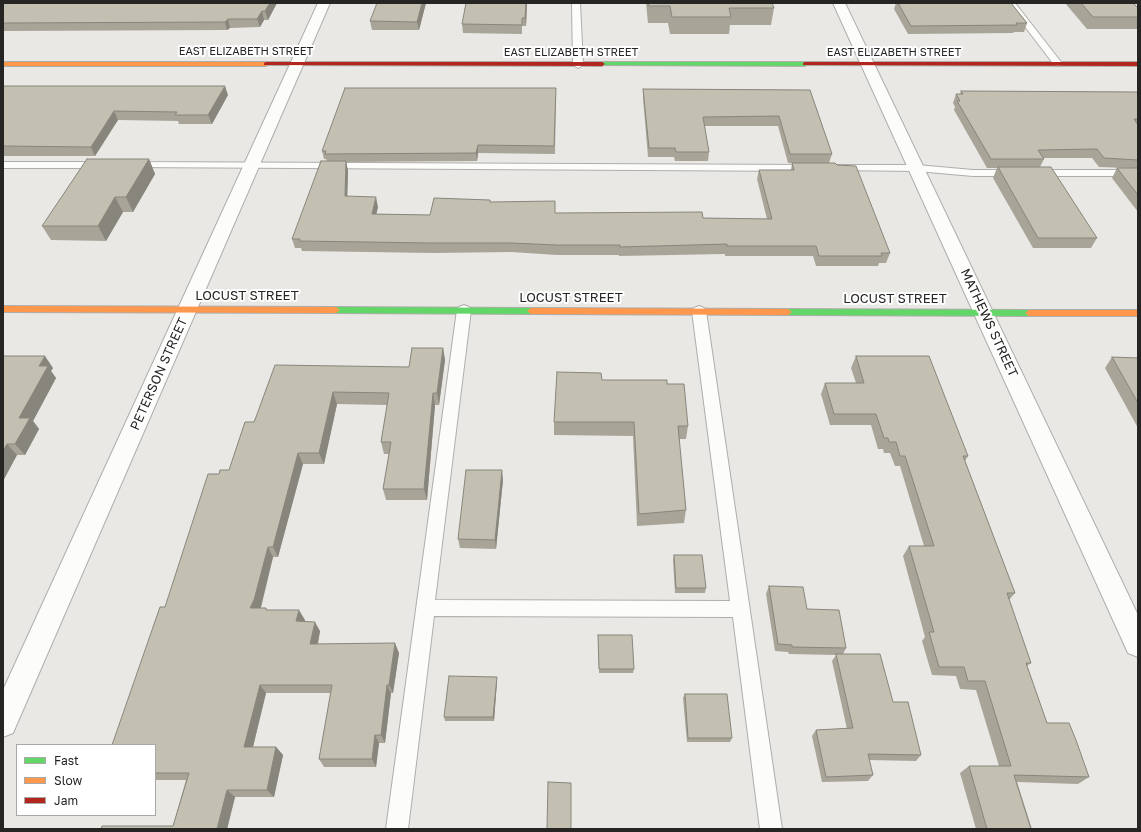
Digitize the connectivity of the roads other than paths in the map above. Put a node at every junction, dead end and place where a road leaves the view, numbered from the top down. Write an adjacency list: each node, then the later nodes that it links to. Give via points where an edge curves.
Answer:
1 (324, 3): 6 (street, PETERSON STREET)
2 (576, 3): 9 (lane)
3 (840, 3): 10 (street, MATHEWS STREET)
4 (1011, 3): 7 (lane)
5 (3, 64): 6 (street, EAST ELIZABETH STREET)
6 (297, 64): 9 (street, EAST ELIZABETH STREET); 12 (street, PETERSON STREET)
7 (1058, 64): 8 (street, EAST ELIZABETH STREET); 10 (street, EAST ELIZABETH STREET)
8 (1138, 64)
9 (578, 65): 10 (street, EAST ELIZABETH STREET)
10 (868, 65): 13 (street, MATHEWS STREET)
11 (3, 165): 12 (lane)
12 (252, 165): 13 (lane); 16 (street, PETERSON STREET)
13 (917, 168): 14 (lane, via 973,173); 19 (street, MATHEWS STREET)
14 (1138, 174)
15 (3, 309): 16 (street, LOCUST STREET)
16 (188, 309): 17 (street, LOCUST STREET); 24 (street, PETERSON STREET)
17 (464, 310): 18 (street, LOCUST STREET); 21 (lane)
18 (699, 311): 19 (street, LOCUST STREET); 22 (lane)
19 (983, 312): 20 (street, LOCUST STREET); 23 (street, MATHEWS STREET)
20 (1138, 313)
21 (425, 608): 22 (lane); 25 (lane)
22 (740, 610): 26 (lane)
23 (1138, 644)
24 (3, 723)
25 (397, 829)
26 (771, 829)

